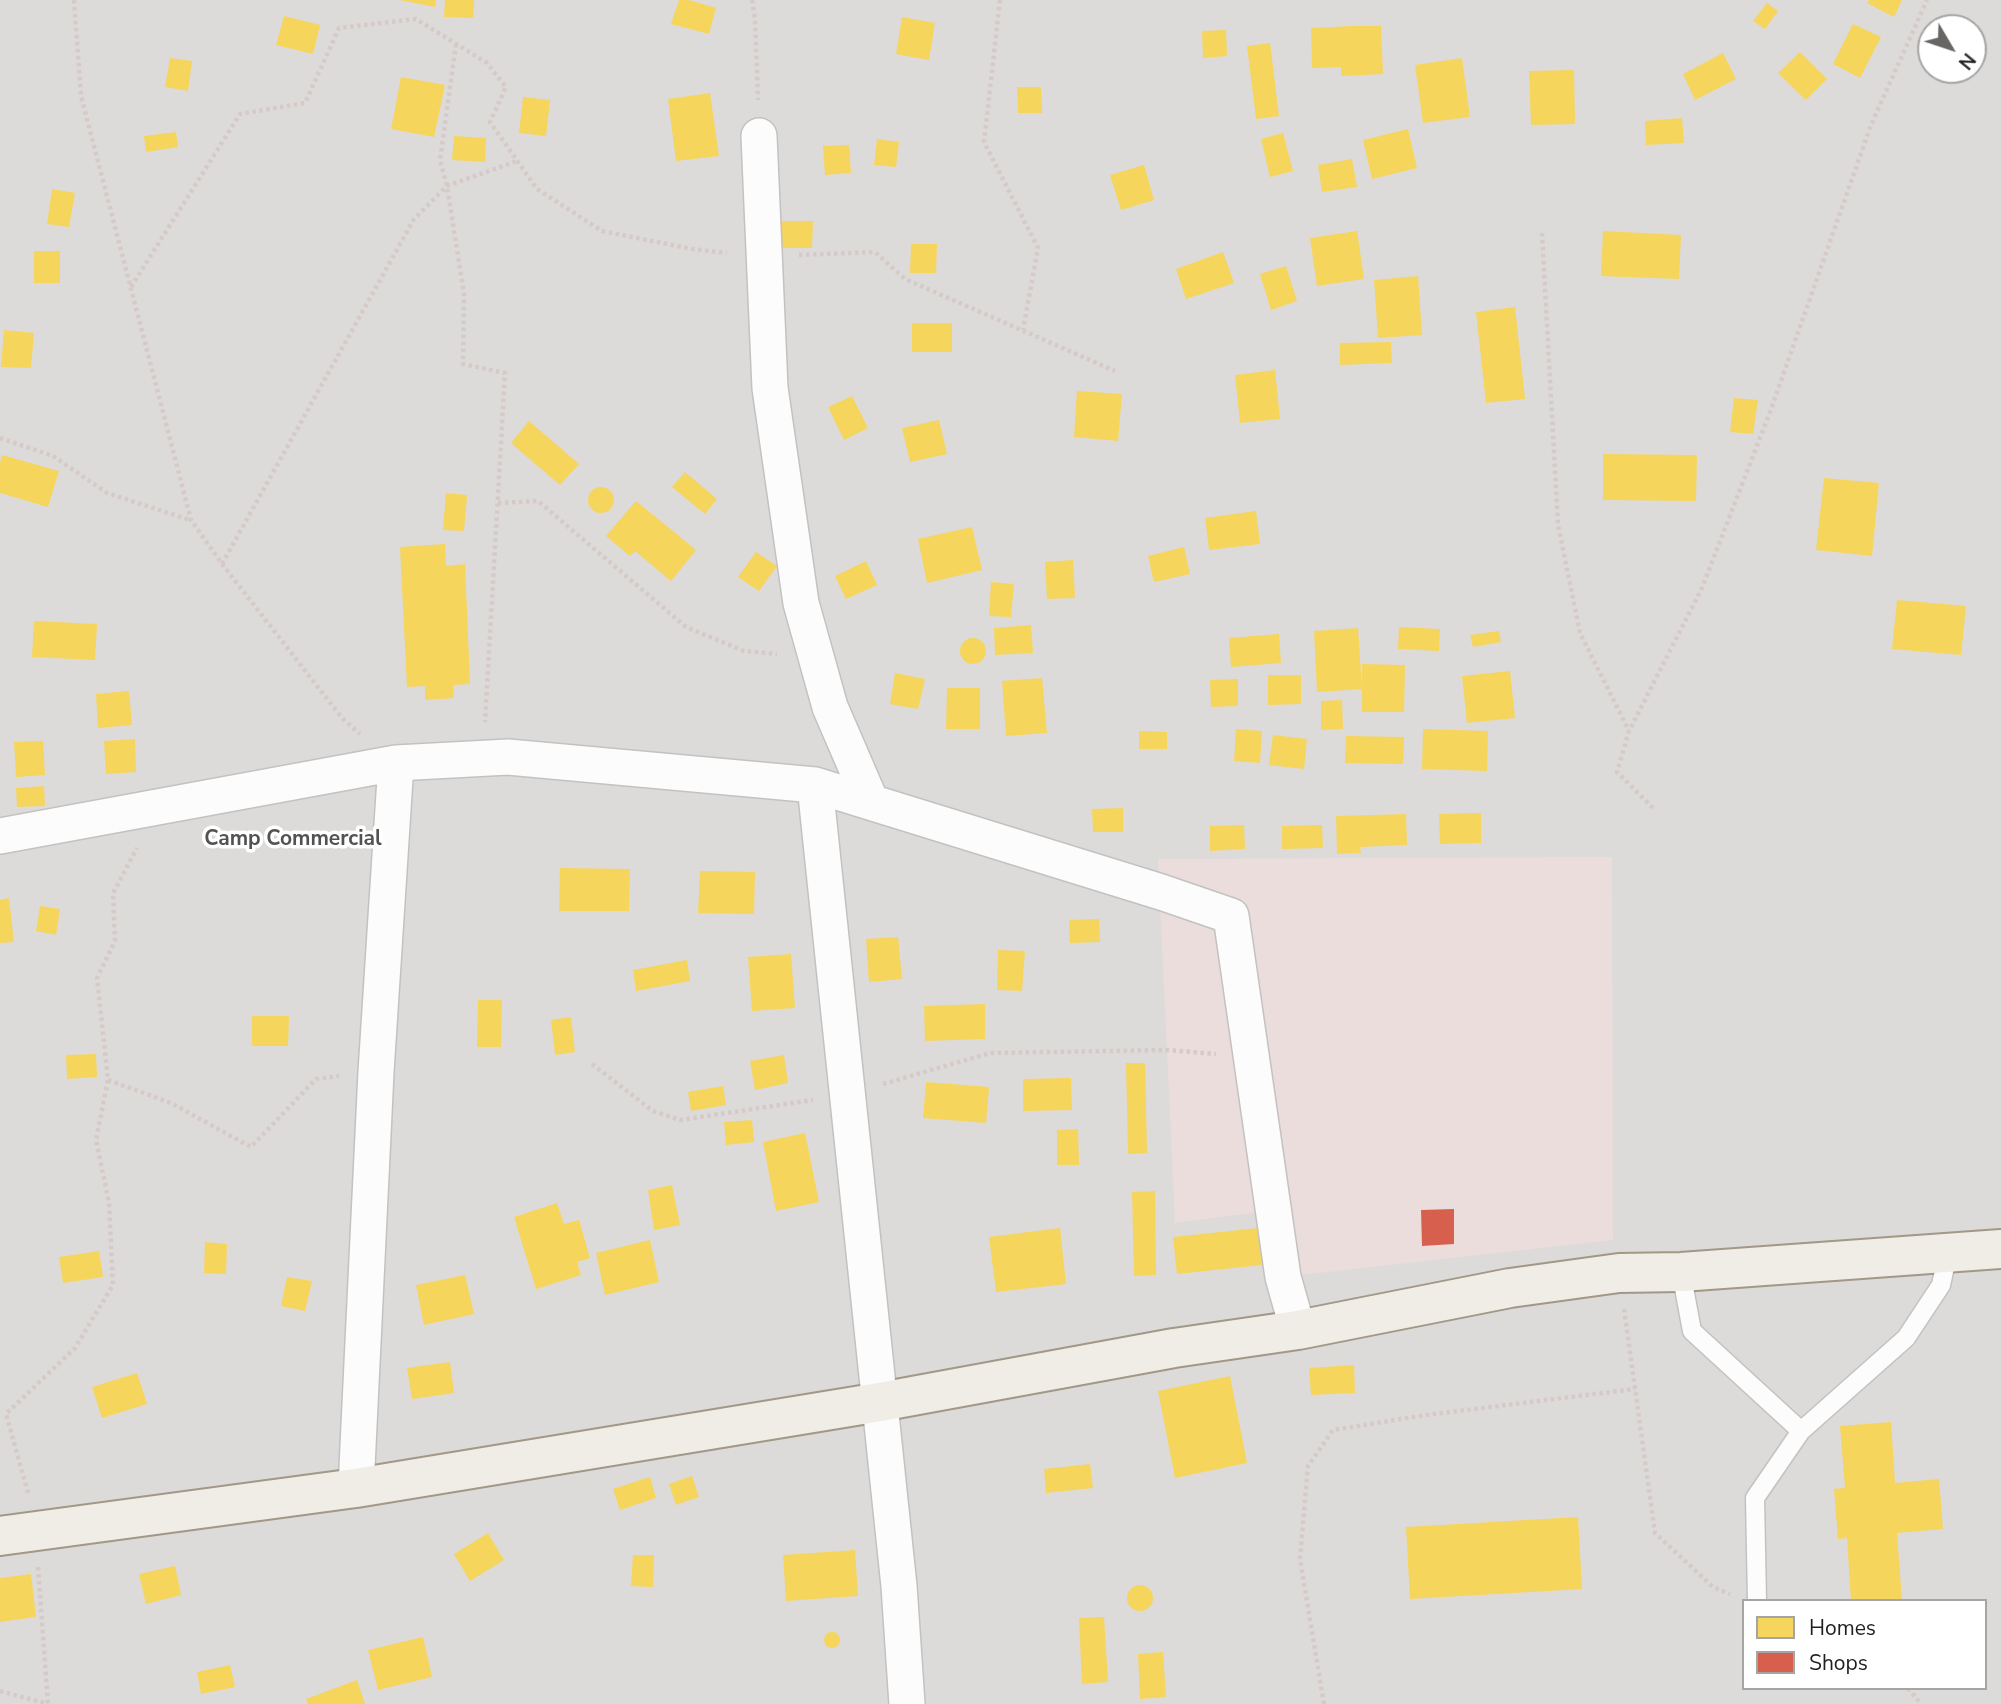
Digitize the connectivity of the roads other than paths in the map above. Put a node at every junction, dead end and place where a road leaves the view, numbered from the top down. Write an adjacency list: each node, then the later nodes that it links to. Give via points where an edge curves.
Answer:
1 (759, 136): 4 (street, via 770,388 801,603 830,707)
2 (396, 763): 3 (street, via 508,757); 5 (street); 12 (street)
3 (816, 785): 4 (street); 10 (street)
4 (870, 802): 9 (street, via 1231,916 1283,1277)
5 (0, 836)
6 (2001, 1249): 7 (main road)
7 (1948, 1253): 8 (main road); 11 (lane, via 1941,1285 1906,1338)
8 (1681, 1272): 9 (main road, via 1619,1273 1510,1288); 11 (lane, via 1692,1331)
9 (1298, 1330): 10 (main road)
10 (880, 1402): 12 (main road); 15 (street, via 900,1586)
11 (1801, 1431): 14 (lane, via 1755,1498)
12 (356, 1488): 13 (main road)
13 (0, 1536)
14 (1757, 1599)
15 (907, 1704)

